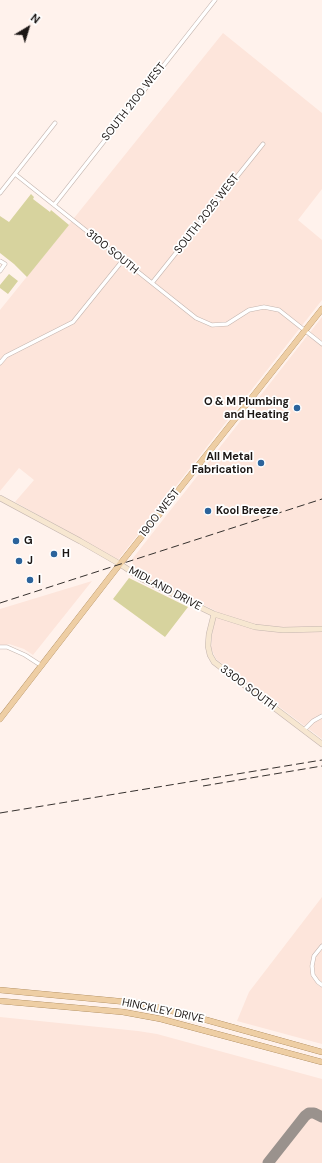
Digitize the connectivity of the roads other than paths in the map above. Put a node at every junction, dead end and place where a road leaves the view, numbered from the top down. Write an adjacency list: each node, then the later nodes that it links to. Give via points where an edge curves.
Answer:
1 (215, 0): 6 (street, SOUTH 2100 WEST)
2 (56, 123): 4 (street)
3 (263, 144): 10 (street, SOUTH 2025 WEST)
4 (15, 174): 5 (street); 6 (street, 3100 SOUTH)
5 (0, 193)
6 (54, 205): 7 (street, 3100 SOUTH)
7 (123, 260): 10 (street, 3100 SOUTH); 14 (street, via 73,322 6,356)
8 (0, 261): 9 (street, via 5,264)
9 (0, 271)
10 (152, 283): 12 (street, 3100 SOUTH, via 196,318 212,325 227,324 249,310 264,306 279,310)
11 (322, 309): 12 (main road, 1900 WEST)
12 (305, 330): 13 (street); 16 (main road, 1900 WEST)
13 (322, 344)
14 (0, 363)
15 (0, 496): 16 (street, MIDLAND DRIVE)
16 (120, 564): 17 (street, MIDLAND DRIVE, via 142,579); 20 (main road, 1900 WEST)
17 (214, 614): 18 (street, MIDLAND DRIVE, via 255,627 284,630); 23 (street, 3300 SOUTH, via 208,646 214,662)
18 (322, 629)
19 (0, 647): 20 (street, via 7,647 25,655)
20 (42, 666): 22 (main road, 1900 WEST)
21 (322, 716): 23 (street, via 312,721)
22 (0, 719)
23 (304, 730): 24 (street, 3300 SOUTH)
24 (322, 744)
25 (322, 946): 26 (street, via 314,956 312,966 313,975)
26 (322, 985)
27 (0, 990): 29 (main road, HINCKLEY DRIVE, via 138,1003)
28 (0, 1001): 30 (main road, HINCKLEY DRIVE, via 142,1015)
29 (322, 1052)
30 (322, 1062)

